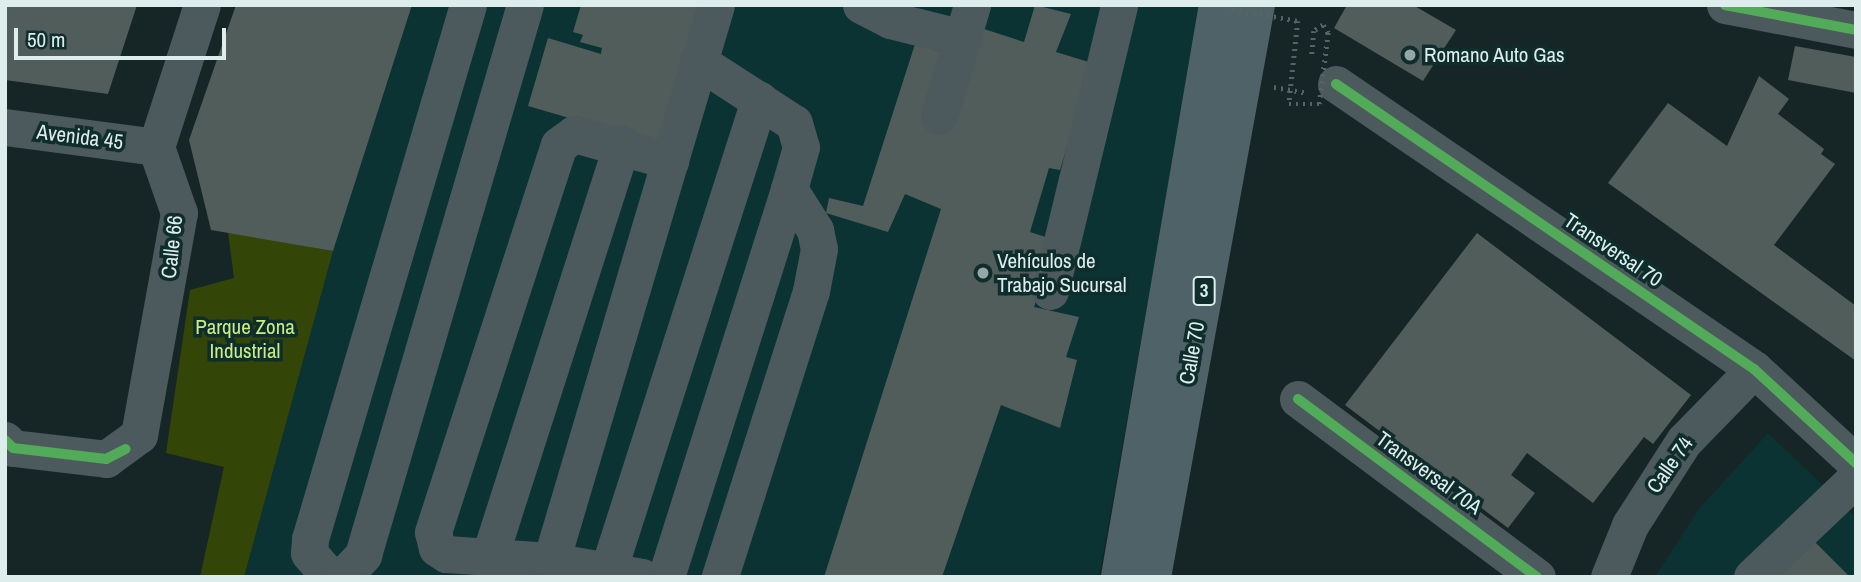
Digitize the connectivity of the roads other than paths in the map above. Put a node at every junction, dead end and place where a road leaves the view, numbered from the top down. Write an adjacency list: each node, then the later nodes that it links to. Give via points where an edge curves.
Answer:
1 (202, 5): 18 (street)
2 (468, 5): 3 (street, via 310,539 314,565 327,574 344,575 363,555)
3 (525, 5)
4 (716, 5): 12 (street)
5 (861, 5): 10 (street, via 890,20)
6 (1119, 5): 21 (street)
7 (1218, 5): 32 (main road, Calle 70 / 3)
8 (1256, 5): 33 (main road, Calle 70 / 3)
9 (1726, 5): 11 (street)
10 (968, 21): 15 (street)
11 (1856, 30)
12 (698, 61): 14 (street); 19 (street)
13 (1326, 89): 22 (street, Transversal 70)
14 (759, 100): 20 (street, via 794,123 801,147); 29 (street)
15 (939, 116)
16 (5, 127): 18 (street, Avenida 45)
17 (622, 144): 19 (street); 27 (street); 27 (street, via 574,134 559,145 433,532 437,548 446,554)
18 (156, 147): 24 (street, Calle 66, via 179,214 144,421 126,449 106,459 13,448)
19 (670, 161): 28 (street)
20 (789, 189): 30 (street); 31 (street, via 815,230 820,249 811,291)
21 (1050, 291)
22 (1754, 369): 25 (street, Transversal 70); 35 (street, Calle 74, via 1684,441 1629,525)
23 (1298, 400): 34 (street, Transversal 70A)
24 (5, 440)
25 (1856, 463)
26 (1856, 478): 36 (street)
27 (489, 558): 28 (street)
28 (551, 561): 29 (street)
29 (625, 574)
30 (666, 577)
31 (720, 577)
32 (1120, 577)
33 (1152, 577)
34 (1537, 577)
35 (1609, 577)
36 (1752, 577)

